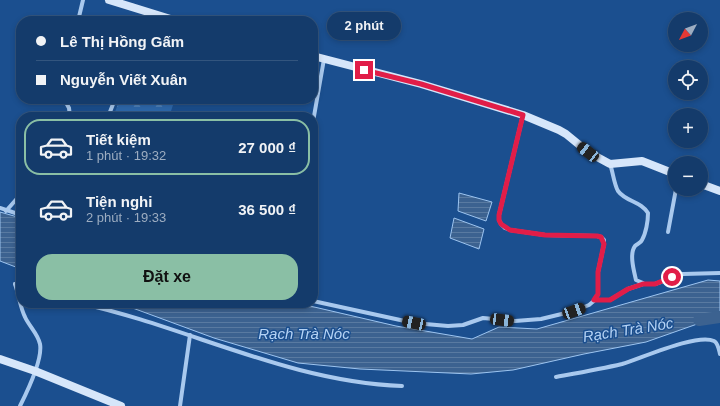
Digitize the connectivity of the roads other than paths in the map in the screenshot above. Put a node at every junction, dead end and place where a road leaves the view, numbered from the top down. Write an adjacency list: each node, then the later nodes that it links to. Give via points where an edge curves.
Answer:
1 (84, 0): 4 (street)
2 (109, 0): 3 (street)
3 (148, 12): 5 (street); 6 (street)
4 (79, 16)
5 (146, 16)
6 (161, 16)
7 (318, 57): 8 (street)
8 (324, 59): 9 (street); 10 (street, via 421,84)
9 (318, 93)
10 (523, 115): 11 (street, via 559,130 588,152); 23 (street, via 499,220 505,228 531,234 601,237 604,244 598,272 598,294)
11 (610, 164): 12 (street, via 642,161); 22 (street, via 618,191 642,205 648,213 642,240 632,253 636,280)
12 (668, 171)
13 (708, 186): 14 (street)
14 (720, 190)
15 (675, 196): 20 (street)
16 (16, 200): 18 (street)
17 (0, 208): 18 (street)
18 (6, 211): 19 (street)
19 (16, 214)
20 (668, 232)
21 (720, 273): 22 (street, via 684,274 660,283)
22 (643, 284): 23 (street, via 628,289 610,300)
23 (594, 300): 24 (street, via 574,311 541,319 515,322 483,318 463,326 414,323)
24 (318, 302)
25 (21, 308): 30 (street, via 41,346)
26 (99, 308): 27 (street)
27 (190, 335): 32 (street, via 244,354 337,379 371,385); 35 (street)
28 (720, 354): 31 (street, via 717,343 700,340 621,364)
29 (0, 359): 30 (street)
30 (35, 371): 33 (street); 34 (street)
31 (556, 377)
32 (402, 386)
33 (20, 406)
34 (121, 406)
35 (180, 406)

